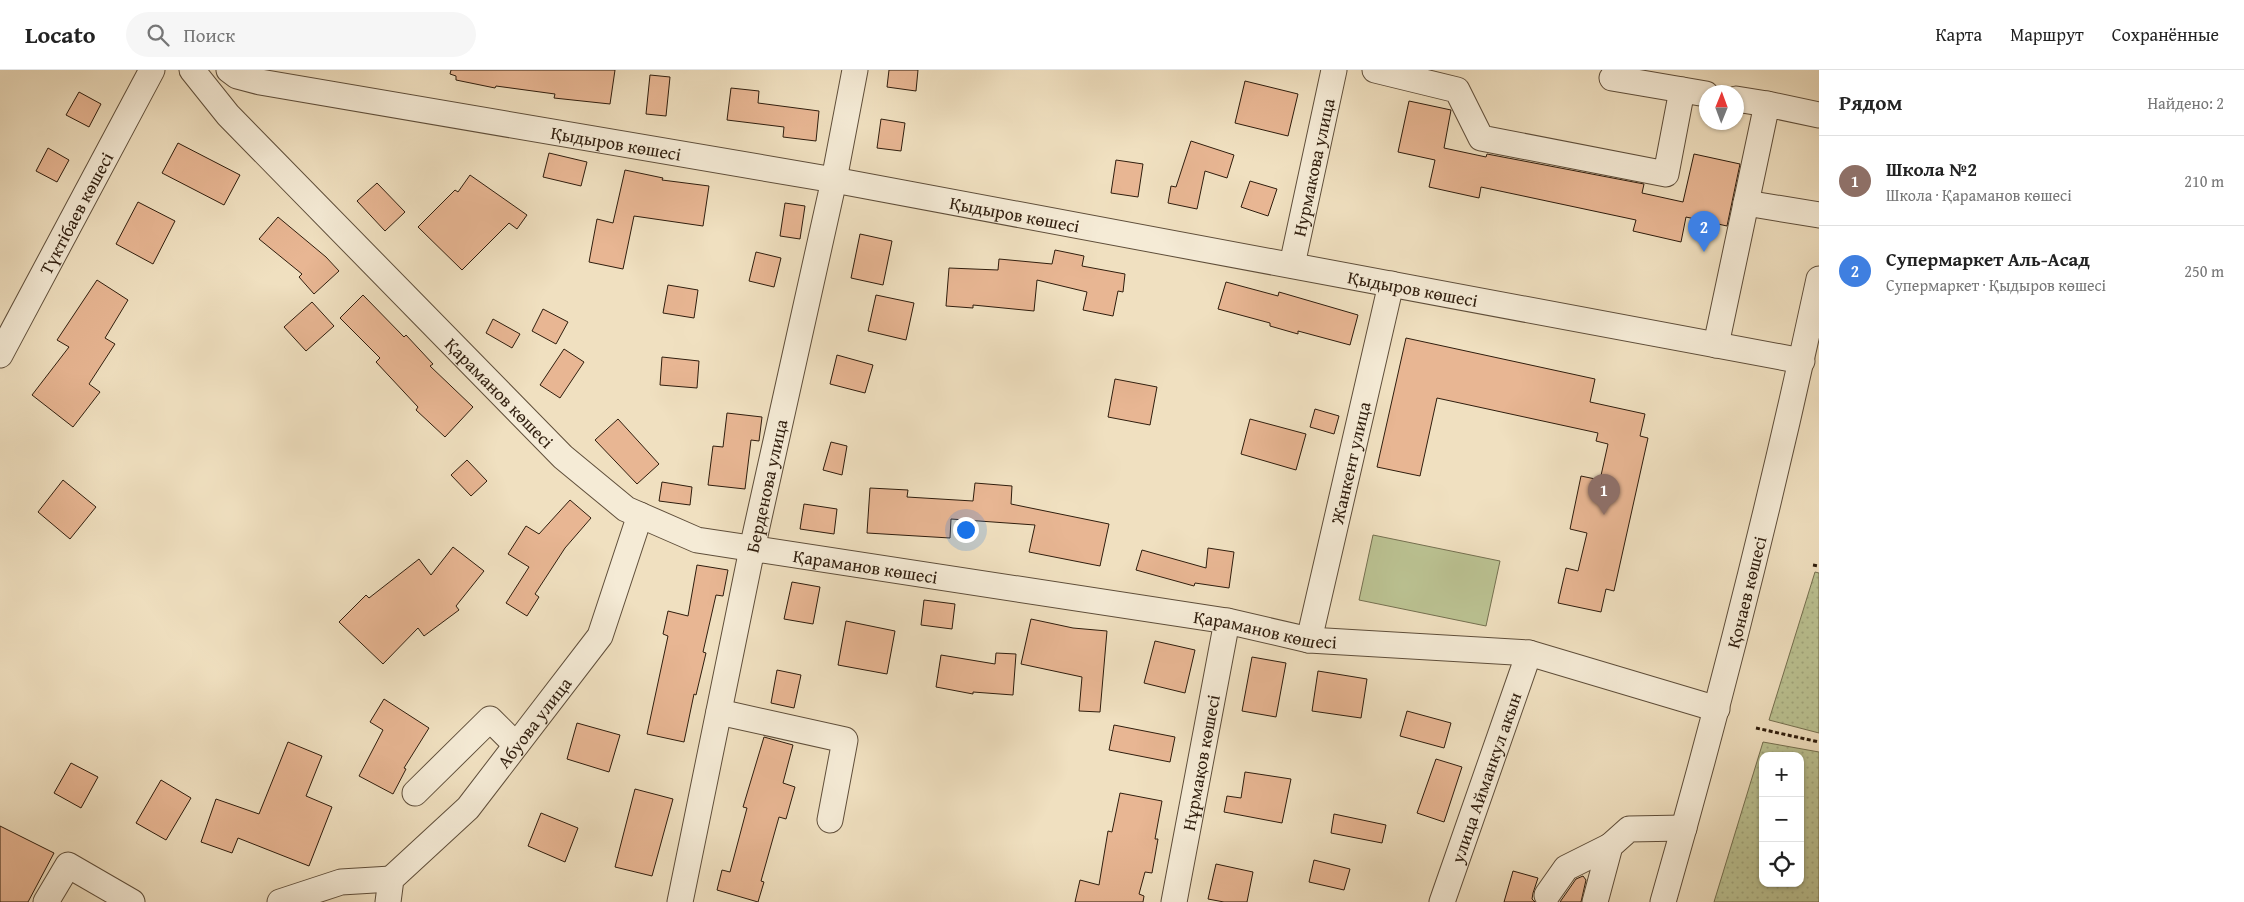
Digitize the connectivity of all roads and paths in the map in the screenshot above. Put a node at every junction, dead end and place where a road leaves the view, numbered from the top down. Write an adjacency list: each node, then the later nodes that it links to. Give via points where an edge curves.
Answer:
1 (152, 70): 22 (street, Түктібаев көшесі)
2 (192, 70): 13 (street, Қараманов көшесі)
3 (228, 70): 8 (street, Қыдыров көшесі)
4 (855, 70): 15 (street, Берденова улица)
5 (1334, 70): 18 (street, Нурмакова улица)
6 (1375, 70): 9 (street, via 1457,90 1482,138 1666,174)
7 (1612, 78): 9 (street)
8 (260, 82): 13 (street, via 246,86 236,94); 15 (street, Қыдыров көшесі)
9 (1682, 90): 10 (street)
10 (1699, 93)
11 (1744, 100): 12 (street)
12 (1767, 104): 14 (street); 16 (street)
13 (228, 115): 24 (street, Қараманов көшесі, via 563,456 626,509)
14 (1819, 116)
15 (834, 180): 18 (street, Қыдыров көшесі); 25 (street, Берденова улица)
16 (1746, 203): 17 (street); 21 (street)
17 (1819, 215)
18 (1292, 265): 20 (street, Қыдыров көшесі)
19 (1819, 279): 23 (street, Қонаев көшесі)
20 (1390, 284): 21 (street, Қыдыров көшесі); 29 (street, Жанкент улица)
21 (1716, 345): 23 (street, Қыдыров көшесі)
22 (0, 355)
23 (1802, 361): 31 (street, Қонаев көшесі)
24 (640, 515): 25 (street, Қараманов көшесі, via 697,540); 35 (street, Абуова улица, via 600,636)
25 (752, 549): 28 (street, Қараманов көшесі); 32 (street, Берденова улица)
26 (1812, 565): 27 (path)
27 (1819, 566)
28 (1227, 621): 29 (street, Қараманов көшесі); 46 (street, Нұрмақов көшесі)
29 (1310, 640): 30 (street, Қараманов көшесі)
30 (1529, 653): 31 (street, Қараманов көшесі); 47 (street, улица Айманкул акын)
31 (1717, 709): 38 (street, Қонаев көшесі)
32 (719, 712): 37 (street, via 845,740); 45 (street, Берденова улица)
33 (1756, 728): 34 (path)
34 (1819, 742)
35 (516, 745): 36 (street, via 490,719); 40 (street, Абуова улица, via 468,808)
36 (415, 793)
37 (830, 820)
38 (1684, 828): 39 (street, via 1629,829); 49 (street, Қонаев көшесі)
39 (1610, 846): 41 (street, via 1566,868); 48 (street)
40 (389, 890): 44 (street, via 341,882)
41 (1547, 895)
42 (46, 902): 43 (street, via 68,865)
43 (132, 902)
44 (280, 902)
45 (680, 902)
46 (1174, 902)
47 (1442, 902)
48 (1595, 902)
49 (1663, 902)

